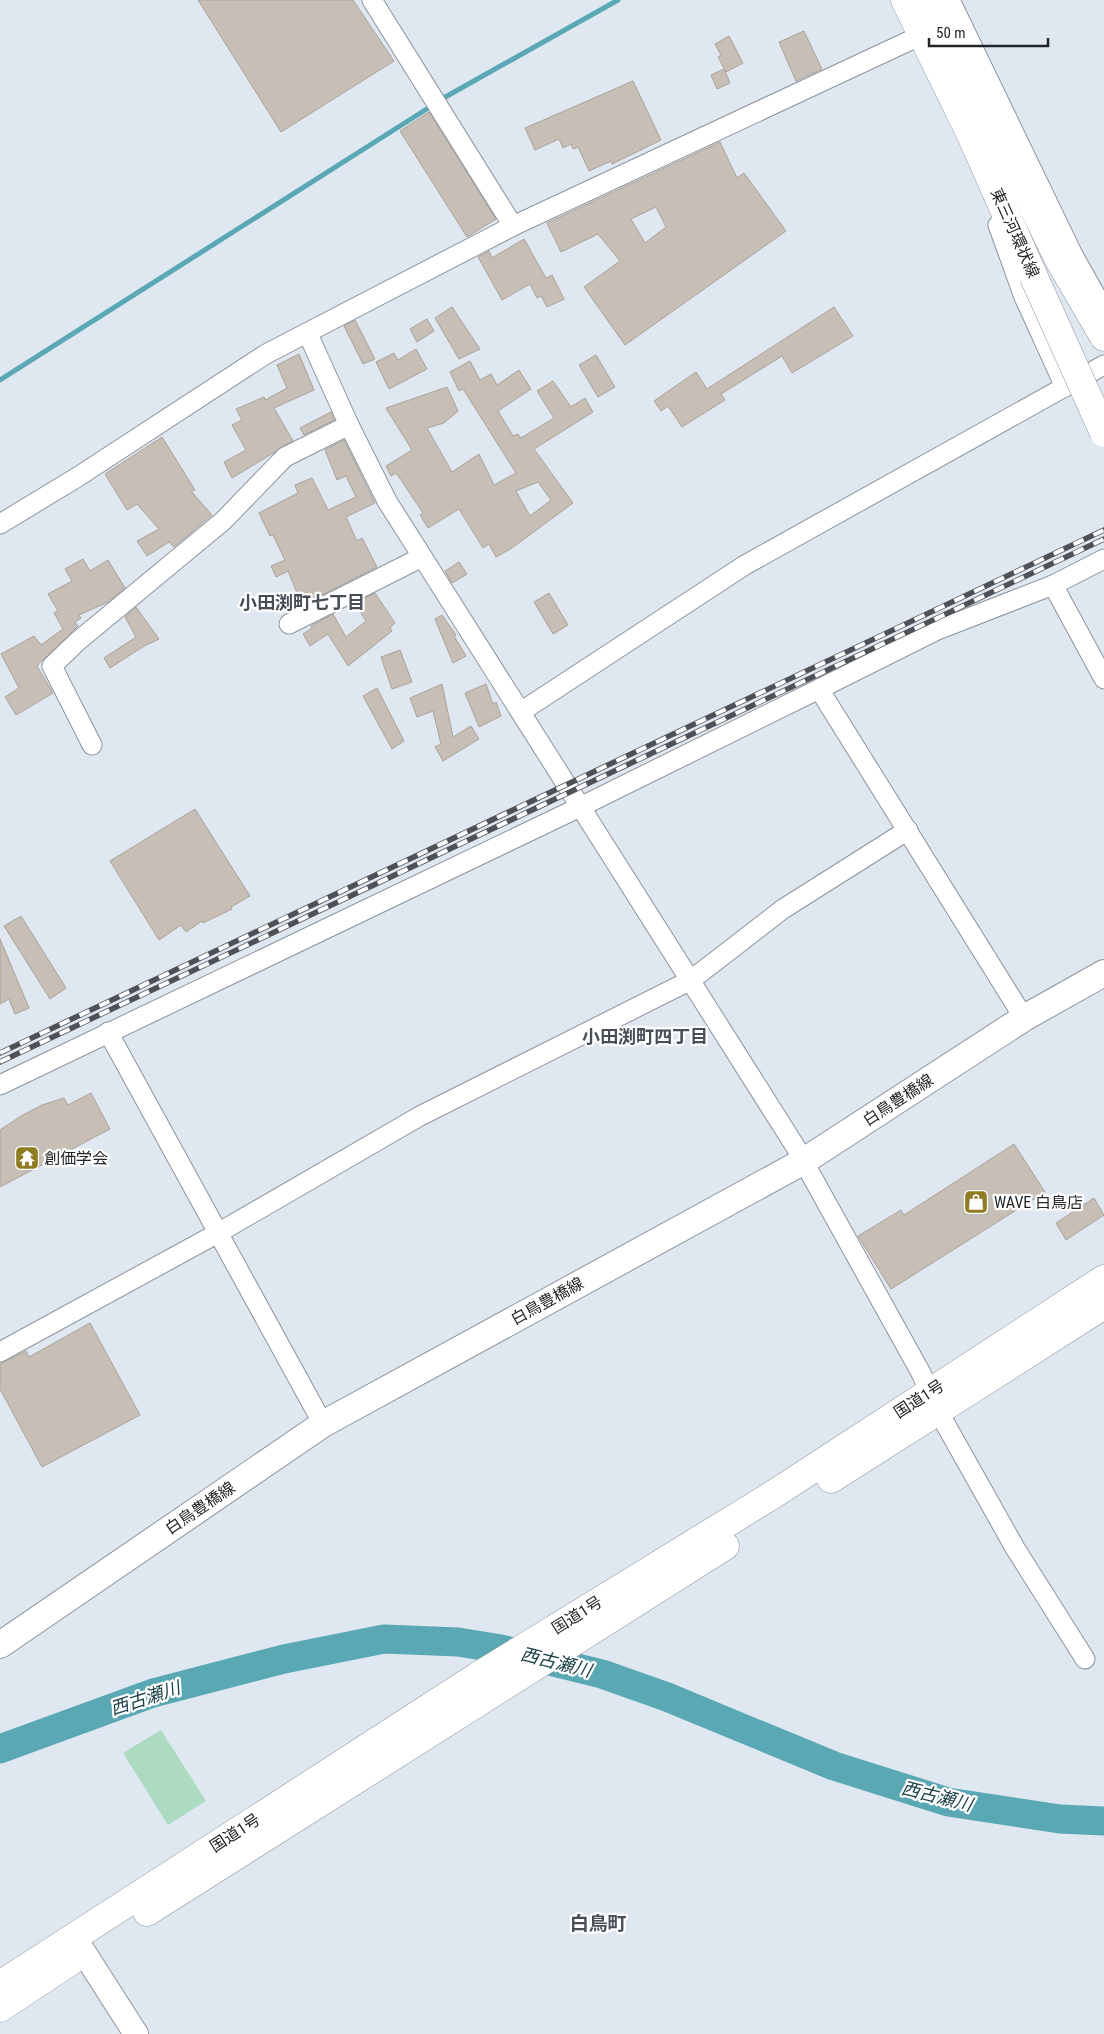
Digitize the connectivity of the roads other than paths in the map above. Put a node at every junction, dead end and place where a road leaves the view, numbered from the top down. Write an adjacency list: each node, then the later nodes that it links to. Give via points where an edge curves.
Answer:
1 (372, 0): 5 (street)
2 (893, 0): 4 (street)
3 (905, 0): 4 (main road, 東三河環状線)
4 (932, 19): 5 (street); 6 (main road, 東三河環状線); 6 (main road, 東三河環状線, via 971,135); 7 (street); 11 (street, via 988,197 1024,297)
5 (513, 226): 8 (street)
6 (1046, 268): 9 (main road, 東三河環状線); 12 (main road, 東三河環状線); 14 (main road, 東三河環状線, bridge)
7 (1104, 310)
8 (308, 334): 13 (street); 15 (street, via 266,354)
9 (1104, 336)
10 (1104, 365): 11 (street)
11 (1066, 387): 22 (street, via 745,565)
12 (1104, 400)
13 (349, 426): 16 (street, via 387,500); 23 (street, via 285,457 223,521 52,666)
14 (1104, 433)
15 (0, 524)
16 (422, 557): 19 (street); 22 (street)
17 (1104, 559): 18 (street)
18 (1053, 585): 20 (street); 21 (street, via 935,631)
19 (290, 624)
20 (1104, 679)
21 (819, 689): 24 (street); 25 (street)
22 (522, 711): 24 (street)
23 (92, 745)
24 (580, 807): 27 (street); 29 (street)
25 (908, 830): 27 (street, via 783,909); 28 (street)
26 (1104, 972): 28 (main road, 白鳥豊橋線)
27 (691, 980): 31 (street); 32 (street, via 420,1116)
28 (1024, 1018): 31 (main road, 白鳥豊橋線)
29 (108, 1032): 30 (street); 32 (street)
30 (0, 1085)
31 (804, 1162): 36 (street, via 921,1373); 37 (main road, 白鳥豊橋線)
32 (218, 1234): 35 (street); 37 (street)
33 (1104, 1279): 36 (main road, 国道1号)
34 (1104, 1305): 36 (main road, 国道1号)
35 (0, 1352)
36 (933, 1401): 39 (street, via 1015,1548); 40 (main road, 国道1号, via 572,1644); 40 (main road, 国道1号, via 774,1494 478,1676)
37 (322, 1424): 38 (main road, 白鳥豊橋線)
38 (0, 1645)
39 (1085, 1660)
40 (78, 1945): 41 (main road, 国道1号); 42 (main road, 国道1号); 43 (street)
41 (0, 1985)
42 (0, 2008)
43 (136, 2034)

